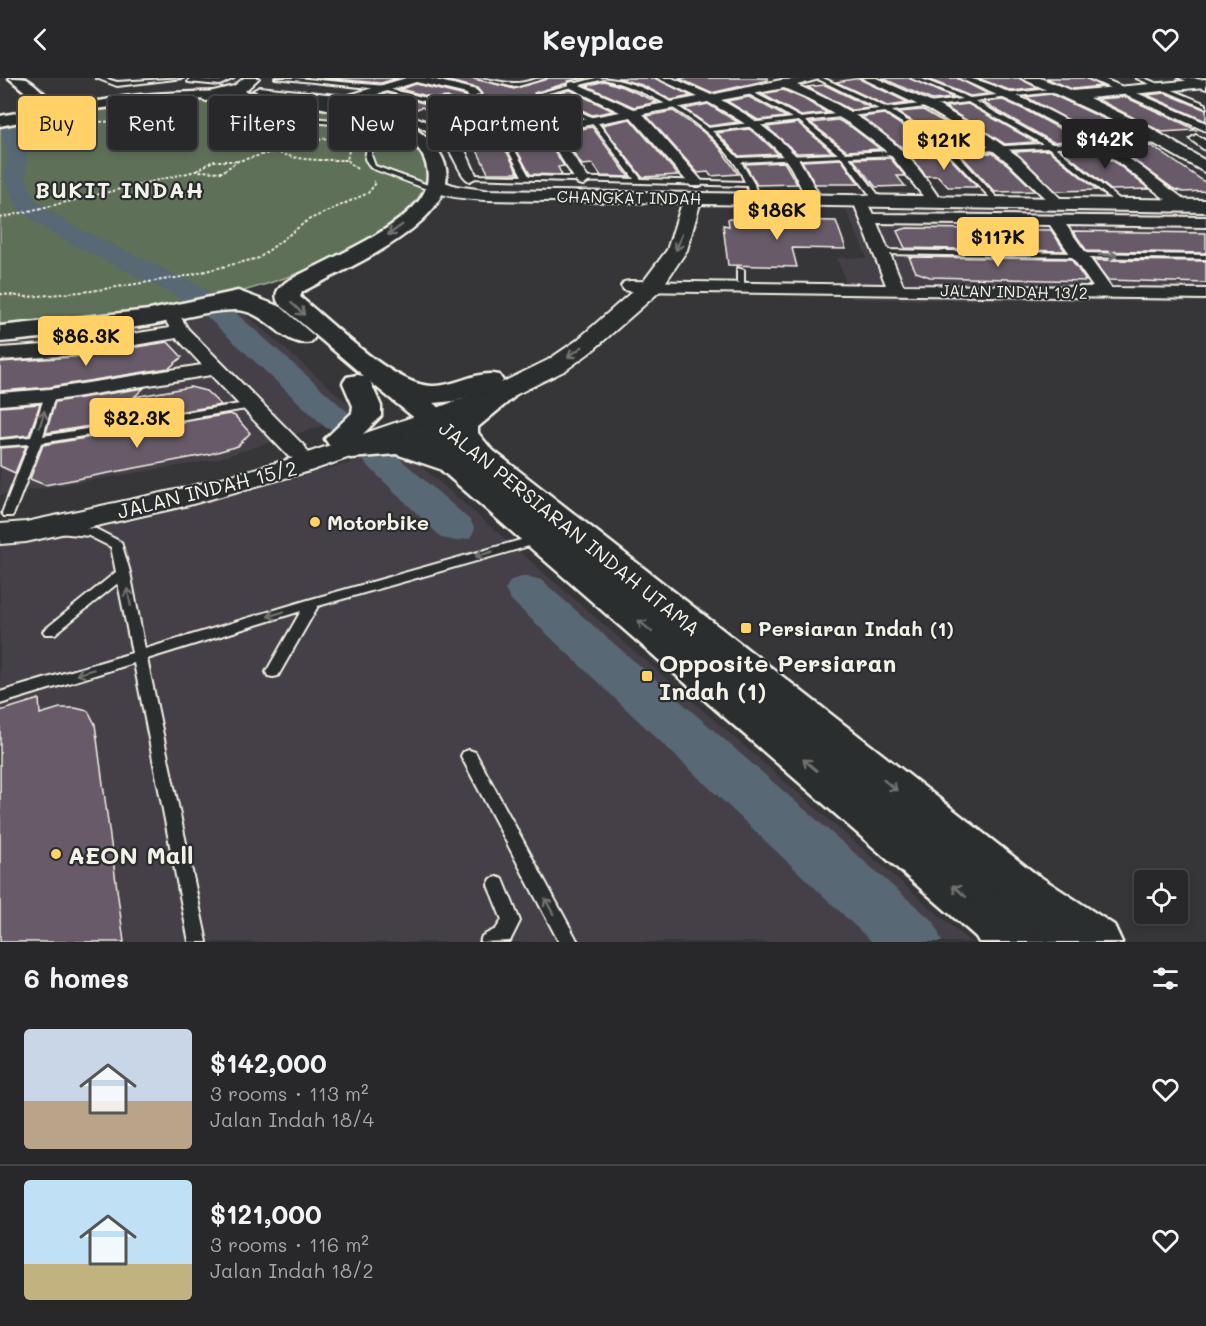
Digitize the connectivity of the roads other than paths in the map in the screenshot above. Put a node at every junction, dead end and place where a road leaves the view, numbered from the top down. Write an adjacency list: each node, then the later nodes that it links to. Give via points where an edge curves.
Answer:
1 (15, 78): 33 (main road)
2 (99, 78): 30 (lane)
3 (180, 78): 30 (lane)
4 (193, 78): 22 (lane, via 190,81)
5 (271, 78): 27 (street)
6 (278, 78): 28 (lane)
7 (415, 78): 28 (street); 35 (street, via 474,94)
8 (478, 78): 9 (lane, via 512,85)
9 (543, 78)
10 (604, 78): 25 (lane); 43 (lane, via 646,92)
11 (662, 78): 38 (street)
12 (767, 78): 23 (street)
13 (818, 78): 23 (street); 46 (lane)
14 (867, 78): 42 (street)
15 (914, 78): 40 (lane)
16 (964, 78): 36 (street)
17 (1028, 78): 32 (street)
18 (1093, 78): 29 (street)
19 (1139, 78): 26 (lane)
20 (1184, 78): 24 (street)
21 (1, 82): 52 (main road, via 31,108 26,114)
22 (235, 84): 27 (street, via 240,94); 41 (street)
23 (786, 84): 31 (street); 48 (street)
24 (1204, 84): 26 (street)
25 (573, 85): 47 (street); 50 (lane, via 539,94)
26 (1162, 87): 29 (street); 44 (lane)
27 (256, 88): 37 (street); 41 (main road); 74 (main road, via 394,123 427,147 438,167)
28 (384, 89): 34 (street); 39 (lane)
29 (1125, 90): 32 (street); 55 (street)
30 (145, 91): 41 (main road); 45 (main road)
31 (747, 92): 38 (street); 51 (lane)
32 (1066, 92): 36 (lane); 57 (street)
33 (39, 96)
34 (360, 96)
35 (467, 96)
36 (1009, 96): 40 (lane); 58 (street)
37 (329, 98)
38 (709, 99): 43 (street); 54 (street)
39 (428, 100)
40 (969, 100): 42 (lane); 59 (lane)
41 (202, 102): 74 (lane, via 232,103 283,119 362,128 372,134 367,154 372,167)
42 (929, 105): 46 (lane); 60 (street)
43 (670, 106): 47 (street); 56 (lane)
44 (1206, 106)
45 (96, 110)
46 (887, 110): 48 (lane); 64 (lane)
47 (632, 113): 50 (street); 76 (street)
48 (844, 115): 51 (lane); 65 (street)
49 (18, 120): 52 (main road)
50 (592, 120): 53 (street); 73 (lane)
51 (801, 120): 54 (lane); 66 (lane)
52 (1, 121)
53 (581, 122)
54 (755, 125): 56 (lane); 67 (street)
55 (1206, 127)
56 (707, 130): 68 (lane)
57 (1164, 141): 58 (lane); 69 (street)
58 (1099, 143): 59 (lane); 84 (street)
59 (1049, 145): 60 (lane); 83 (lane)
60 (999, 148): 64 (lane); 87 (street)
61 (458, 150): 70 (street)
62 (512, 150): 71 (lane)
63 (563, 150): 72 (street)
64 (949, 150): 65 (lane); 82 (lane)
65 (896, 153): 66 (lane); 81 (street)
66 (844, 155): 67 (lane); 80 (lane)
67 (790, 157): 68 (lane); 78 (street)
68 (737, 160): 75 (lane)
69 (1206, 168)
70 (470, 177): 71 (lane)
71 (527, 179): 72 (lane)
72 (583, 180): 73 (lane)
73 (640, 182): 76 (lane)
74 (436, 186): 77 (street, CHANGKAT INDAH); 86 (main road, JALAN PERSIARAN INDAH UTAMA)
75 (752, 192): 76 (street, CHANGKAT INDAH); 78 (street, CHANGKAT INDAH)
76 (688, 193): 77 (street, CHANGKAT INDAH); 94 (street, JALAN INDAH 15/2, via 677,250)
77 (484, 195): 86 (street, CHANGKAT INDAH, via 450,198)
78 (815, 200): 79 (street, CHANGKAT INDAH)
79 (860, 201): 80 (street, CHANGKAT INDAH); 88 (street)
80 (879, 201): 81 (street, CHANGKAT INDAH)
81 (935, 202): 82 (street, CHANGKAT INDAH)
82 (998, 203): 87 (street, CHANGKAT INDAH)
83 (1121, 205): 84 (street, CHANGKAT INDAH); 87 (street, CHANGKAT INDAH)
84 (1183, 206): 85 (street, CHANGKAT INDAH)
85 (1206, 206)
86 (421, 209): 93 (main road, JALAN PERSIARAN INDAH UTAMA, one-way to 93, via 387,237)
87 (1057, 212): 88 (street); 89 (street); 91 (street)
88 (867, 218): 90 (street)
89 (1206, 222)
90 (882, 252): 91 (lane); 96 (street)
91 (1080, 255): 92 (lane, one-way to 92); 97 (street)
92 (1206, 257)
93 (319, 272): 99 (main road, JALAN PERSIARAN INDAH UTAMA); 104 (main road, JALAN PERSIARAN INDAH UTAMA, one-way to 104, via 294,287 288,299)
94 (643, 283): 95 (street, JALAN INDAH 13/2); 95 (street, JALAN INDAH 13/2, via 740,276); 105 (street, JALAN INDAH 15/2, via 637,302 575,352 556,365)
95 (822, 288): 96 (street, JALAN INDAH 13/2)
96 (897, 290): 97 (street, JALAN INDAH 13/2)
97 (1106, 293): 98 (street, JALAN INDAH 13/2)
98 (1206, 294)
99 (216, 304): 100 (main road, JALAN PERSIARAN INDAH UTAMA); 104 (main road, JALAN PERSIARAN INDAH UTAMA, via 248,302 266,308)
100 (176, 323): 101 (main road, JALAN PERSIARAN INDAH UTAMA); 102 (street, via 74,350); 103 (street)
101 (0, 334)
102 (0, 354)
103 (217, 368): 106 (street); 108 (street)
104 (368, 380): 105 (main road, via 431,396); 109 (main road, JALAN PERSIARAN INDAH UTAMA); 112 (main road, via 366,416)
105 (496, 386): 109 (street, JALAN INDAH 15/2); 114 (main road, via 463,424)
106 (50, 396): 107 (street); 110 (lane, one-way to 106)
107 (0, 399)
108 (252, 405): 110 (lane); 113 (street)
109 (416, 418): 112 (street, JALAN INDAH 15/2); 114 (main road, JALAN PERSIARAN INDAH UTAMA)
110 (36, 440): 111 (lane); 115 (lane)
111 (0, 443)
112 (345, 444): 113 (street, JALAN INDAH 15/2); 114 (main road, via 407,446); 115 (street, JALAN INDAH 15/2, via 279,472 189,496)
113 (297, 452): 115 (street, JALAN INDAH 15/2)
114 (473, 466): 116 (main road, JALAN PERSIARAN INDAH UTAMA); 125 (main road, JALAN PERSIARAN INDAH UTAMA, one-way to 125, via 570,526)
115 (9, 523): 117 (lane, via 88,530 105,536 117,545)
116 (540, 538): 118 (lane, one-way to 118); 125 (main road, JALAN PERSIARAN INDAH UTAMA, one-way to 116)
117 (124, 572): 119 (lane); 120 (lane, one-way to 117)
118 (313, 603): 120 (lane, one-way to 120); 121 (lane)
119 (50, 630)
120 (141, 655): 122 (lane, one-way to 122); 126 (lane)
121 (273, 672)
122 (0, 698)
123 (469, 756): 128 (lane, one-way to 123)
124 (497, 885): 127 (lane, via 511,921 503,935)
125 (1011, 923): 129 (main road, JALAN PERSIARAN INDAH UTAMA); 130 (main road)
126 (198, 942)
127 (489, 942)
128 (569, 942)
129 (1083, 942)
130 (1096, 942)

